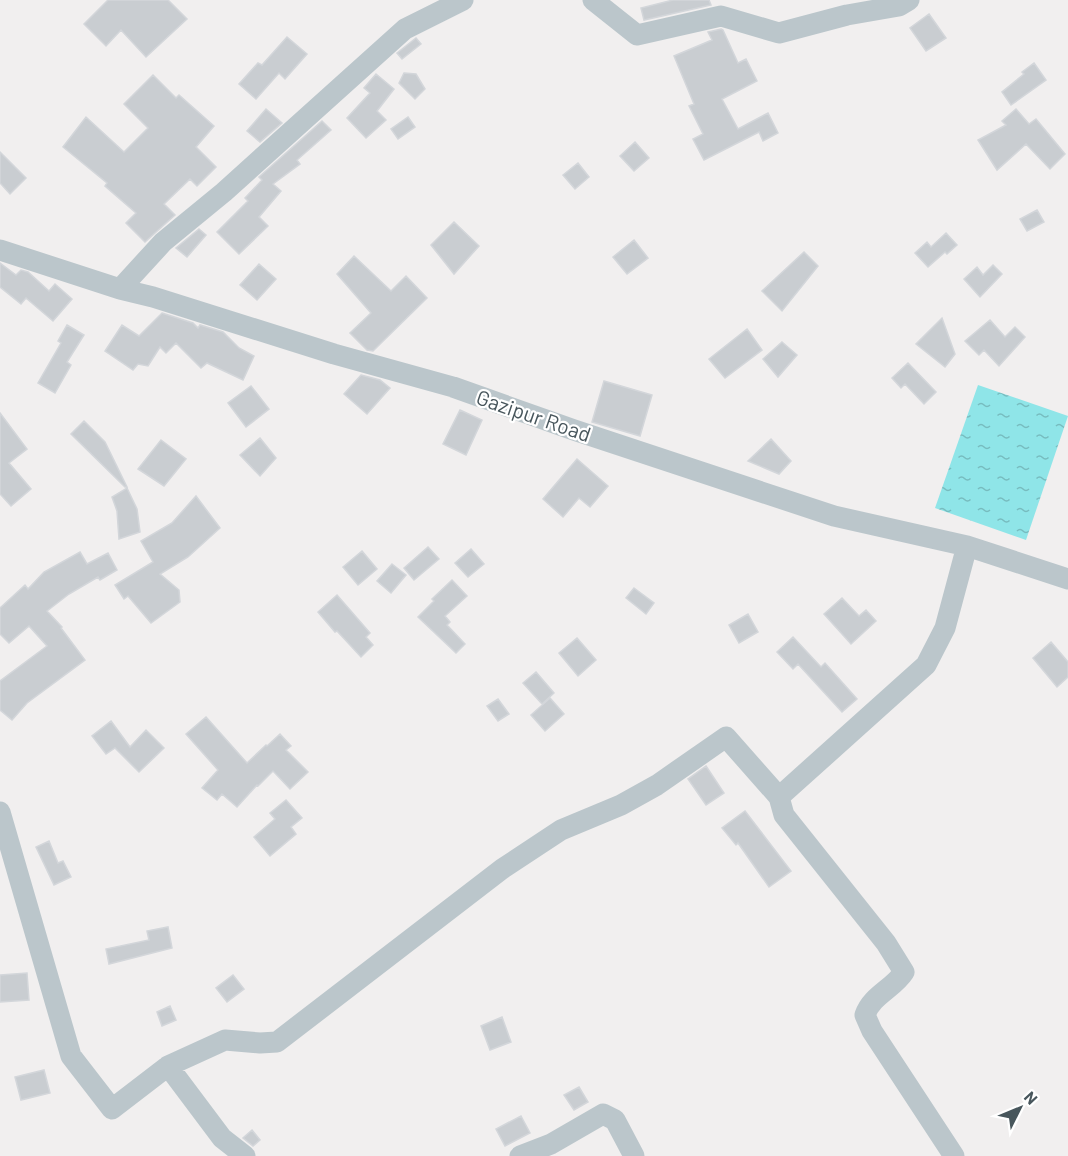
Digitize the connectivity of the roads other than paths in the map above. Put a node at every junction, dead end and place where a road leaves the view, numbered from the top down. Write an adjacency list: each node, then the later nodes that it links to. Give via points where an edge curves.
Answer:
1 (463, 0): 5 (street, via 405,29 163,242)
2 (593, 0): 3 (street, via 637,35 721,16 779,33 898,6)
3 (909, 0)
4 (0, 250): 5 (street, Gazipur Road)
5 (120, 289): 6 (street, Gazipur Road, via 453,387 834,516)
6 (967, 546): 7 (street, Gazipur Road); 8 (street, via 945,628 926,664)
7 (1068, 579)
8 (779, 797): 10 (street, via 726,737 657,785 561,830 502,869 277,1042 225,1040); 14 (street, via 784,815 886,943 904,972 898,982 875,998 865,1014 872,1031)
9 (0, 812): 10 (street, via 71,1056 112,1109)
10 (168, 1066): 11 (street, via 222,1137)
11 (245, 1156)
12 (520, 1156): 13 (street, via 551,1144 603,1114 615,1120)
13 (634, 1156)
14 (954, 1156)

